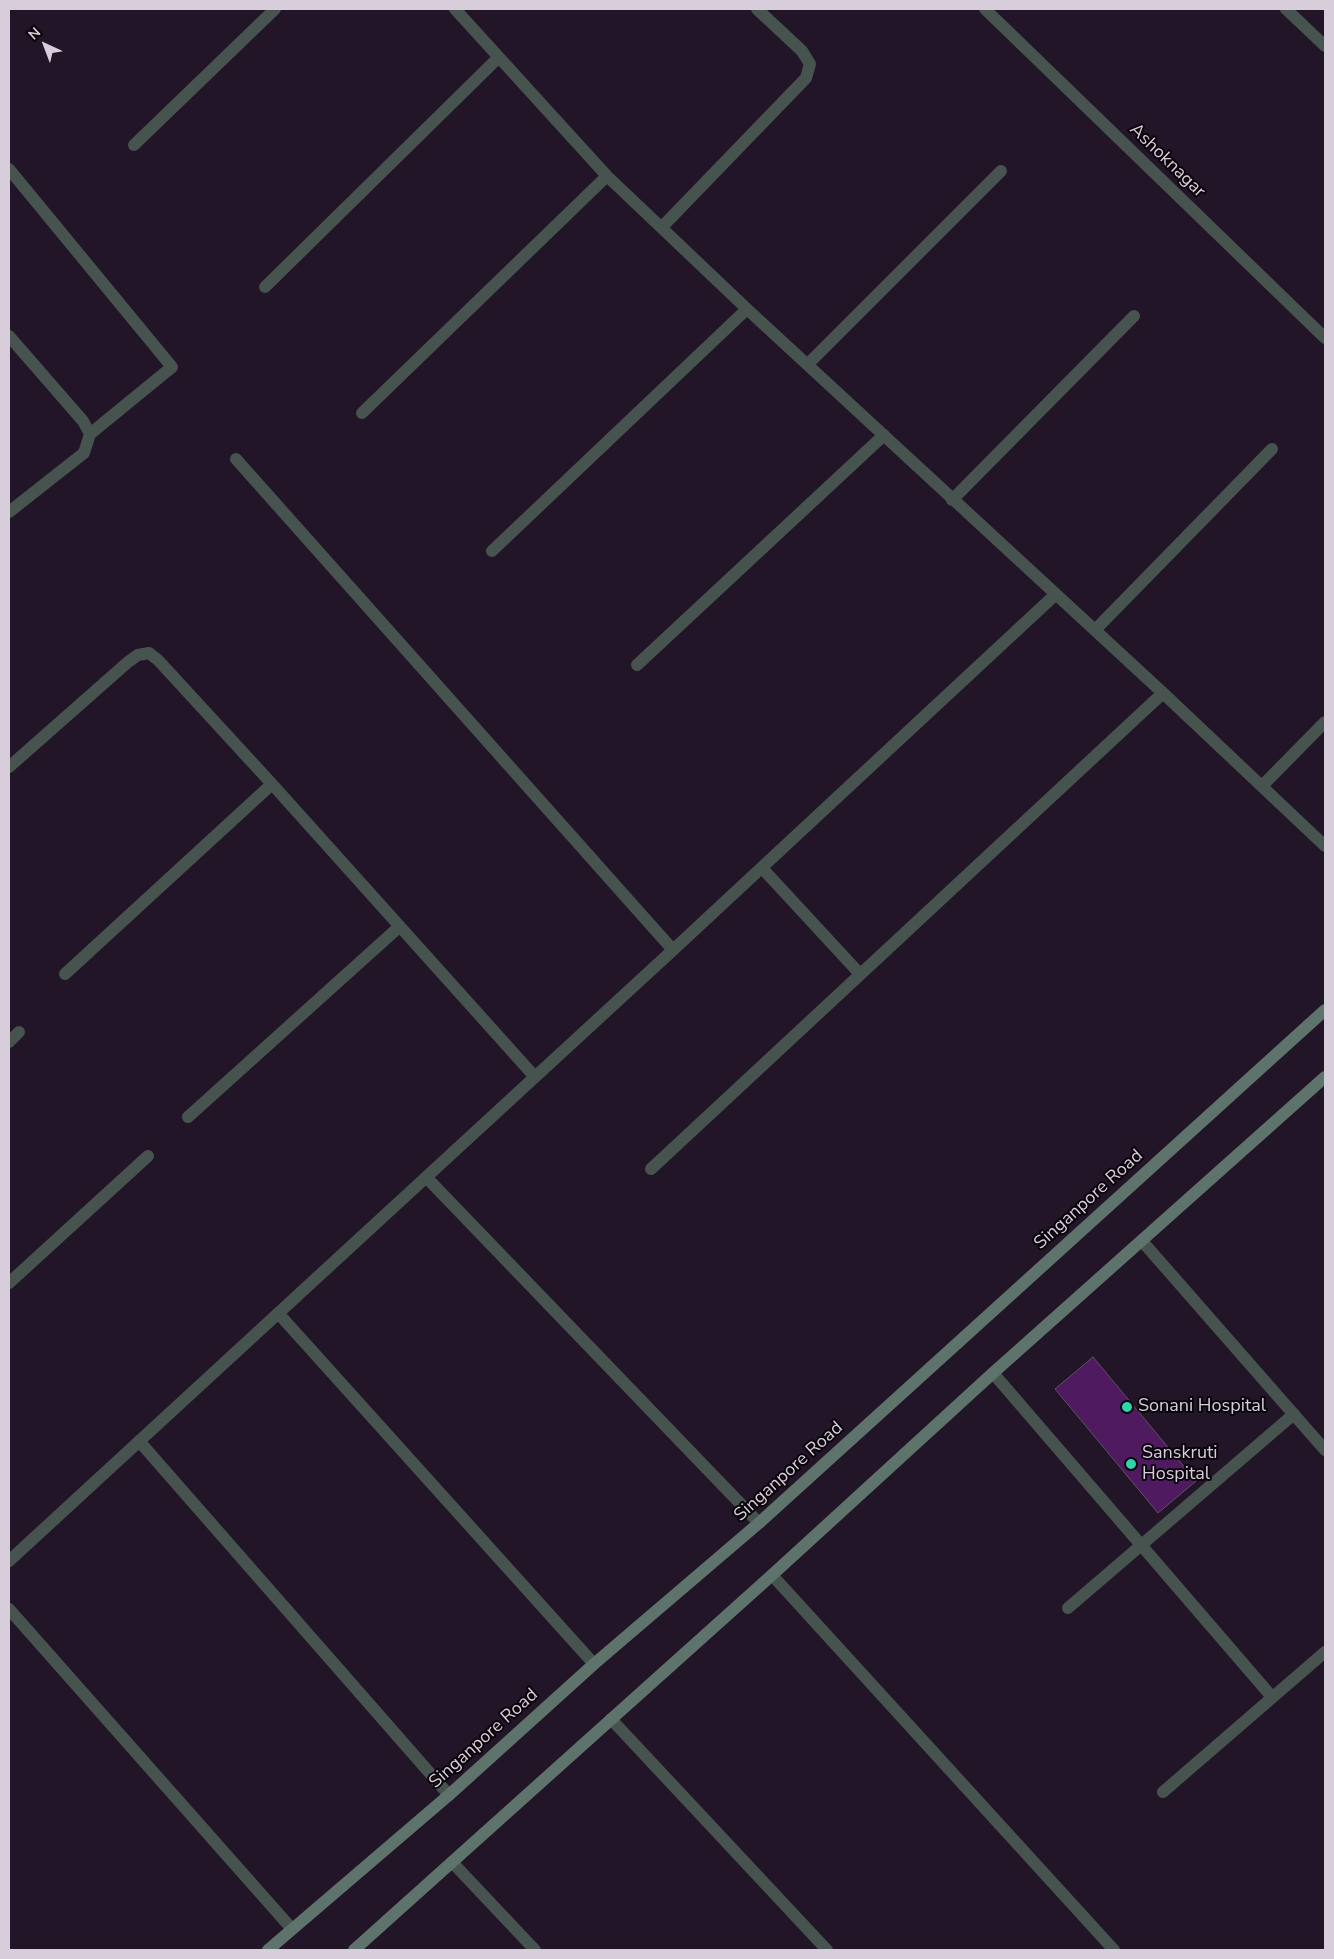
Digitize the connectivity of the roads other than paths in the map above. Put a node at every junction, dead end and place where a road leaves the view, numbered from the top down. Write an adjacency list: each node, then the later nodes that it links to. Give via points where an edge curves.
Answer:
1 (275, 9): 8 (street)
2 (455, 9): 7 (street)
3 (757, 9): 12 (street, via 802,51 810,64 806,78)
4 (985, 9): 17 (street, Ashoknagar)
5 (1286, 9): 6 (street)
6 (1325, 46)
7 (498, 58): 11 (street); 13 (street)
8 (134, 145)
9 (9, 169): 20 (street, via 172,367)
10 (1001, 171): 18 (street)
11 (607, 176): 12 (street); 19 (street)
12 (662, 227): 14 (street)
13 (265, 287)
14 (747, 308): 18 (street); 26 (street)
15 (1134, 316): 24 (street)
16 (9, 336): 20 (street, via 83,420)
17 (1325, 338)
18 (808, 364): 21 (street)
19 (362, 413)
20 (90, 434): 25 (street, via 84,453)
21 (884, 435): 24 (street); 29 (street)
22 (1272, 450): 28 (street)
23 (236, 459): 38 (street)
24 (952, 500): 27 (street)
25 (9, 512)
26 (492, 551)
27 (1056, 594): 28 (street); 36 (street)
28 (1095, 630): 30 (street)
29 (637, 665)
30 (1163, 693): 34 (street); 40 (street)
31 (1325, 722): 34 (street)
32 (9, 767): 33 (street, via 128,662 149,653)
33 (272, 784): 37 (street); 39 (street)
34 (1262, 786): 35 (street)
35 (1325, 846)
36 (762, 868): 38 (street); 40 (street)
37 (400, 927): 44 (street); 46 (street)
38 (673, 950): 44 (street)
39 (65, 974)
40 (860, 974): 48 (street)
41 (1325, 1010): 57 (main road, Singanpore Road)
42 (19, 1032): 43 (street)
43 (9, 1042)
44 (535, 1077): 49 (street)
45 (1325, 1077): 50 (main road)
46 (188, 1117)
47 (148, 1156): 51 (street)
48 (651, 1169)
49 (426, 1177): 52 (street); 57 (street)
50 (1142, 1241): 53 (main road); 54 (street)
51 (9, 1283)
52 (278, 1313): 55 (street); 64 (street)
53 (993, 1372): 58 (street); 60 (main road)
54 (1294, 1414): 56 (street); 58 (street)
55 (139, 1441): 59 (street); 68 (street)
56 (1325, 1450)
57 (759, 1523): 64 (main road, Singanpore Road)
58 (1141, 1545): 61 (street); 65 (street)
59 (9, 1561)
60 (772, 1575): 66 (main road); 75 (street)
61 (1068, 1608)
62 (9, 1609): 70 (street)
63 (1325, 1652): 65 (street)
64 (594, 1664): 68 (main road, Singanpore Road)
65 (1272, 1697): 67 (street)
66 (611, 1719): 69 (main road); 74 (street)
67 (1163, 1792)
68 (449, 1795): 70 (main road, Singanpore Road)
69 (452, 1862): 72 (main road); 73 (street)
70 (292, 1929): 71 (main road, Singanpore Road)
71 (268, 1950)
72 (354, 1950)
73 (535, 1950)
74 (827, 1950)
75 (1114, 1950)

